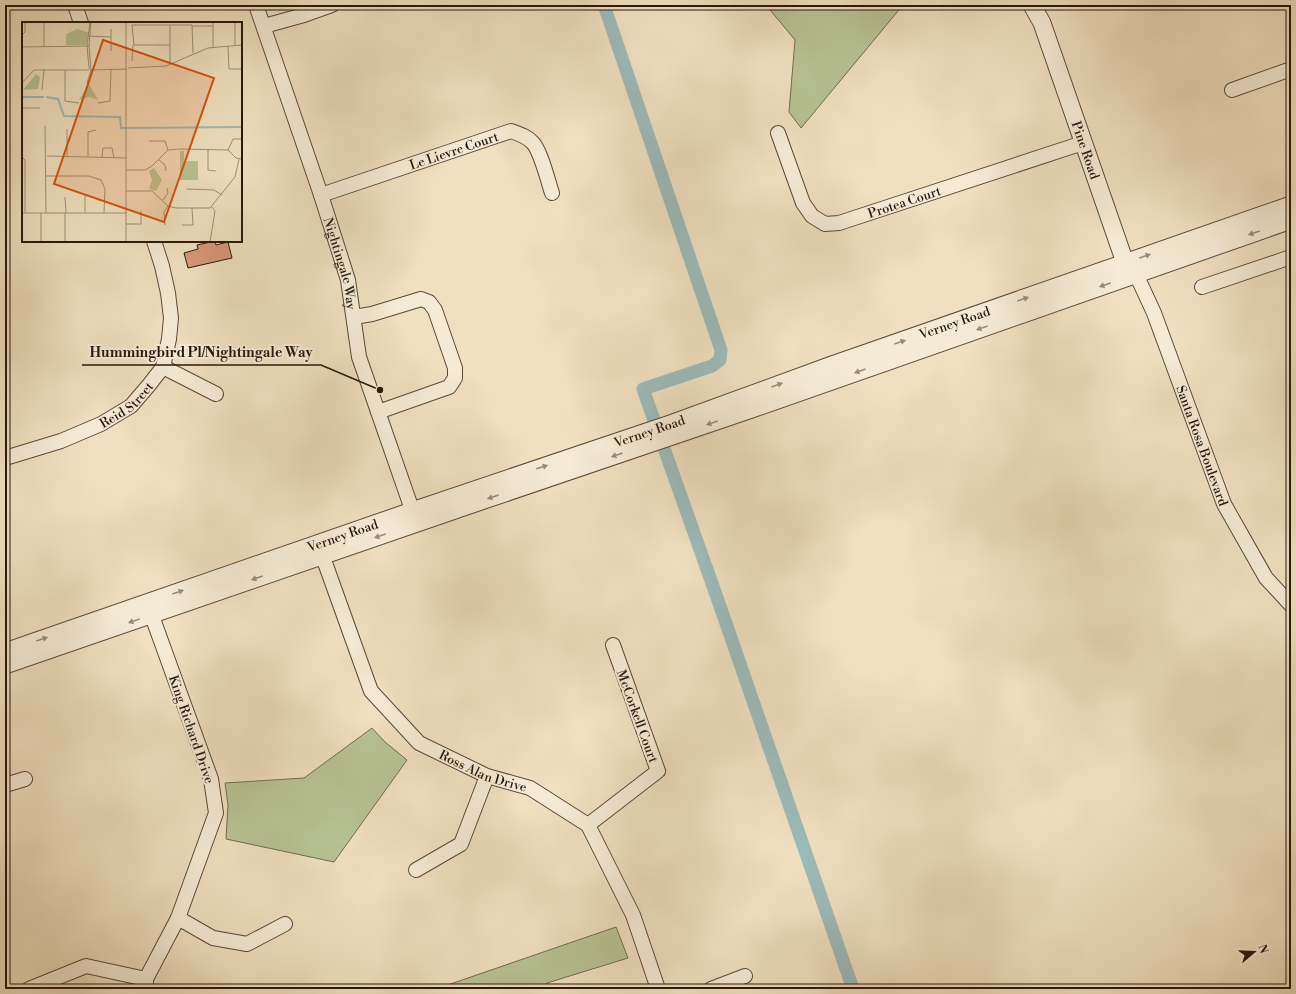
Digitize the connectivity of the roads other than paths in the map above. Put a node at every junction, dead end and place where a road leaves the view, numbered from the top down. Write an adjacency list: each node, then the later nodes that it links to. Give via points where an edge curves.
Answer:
1 (75, 5): 6 (street)
2 (256, 5): 8 (street, Nightingale Way)
3 (332, 5): 8 (street)
4 (1032, 5): 7 (street, Pine Road)
5 (1039, 5): 7 (street, Pine Road)
6 (81, 22)
7 (1042, 24): 12 (street, Pine Road)
8 (264, 26): 14 (street, Nightingale Way)
9 (1291, 69): 10 (street)
10 (1232, 90)
11 (778, 133): 12 (street, Protea Court, via 803,203 812,216 825,224 839,223)
12 (1083, 143): 19 (street, Pine Road)
13 (552, 193): 14 (street, Le Lievre Court, via 534,144 511,131)
14 (321, 195): 21 (street, Nightingale Way, via 348,280)
15 (1291, 205): 19 (street, Verney Road, one-way to 15)
16 (1291, 220): 19 (street, Verney Road, one-way to 19)
17 (154, 242): 22 (street, Reid Street, via 168,293 171,318)
18 (1291, 257): 20 (street)
19 (1130, 271): 26 (street, Verney Road); 28 (street, Santa Rosa Boulevard, via 1154,313 1224,504 1266,578)
20 (1202, 287)
21 (354, 317): 24 (street, Nightingale Way, via 359,357); 24 (street, via 418,299 427,300 435,310 455,368 455,378 449,387)
22 (163, 367): 23 (street); 25 (street, Reid Street, via 131,406 101,424 61,441)
23 (216, 394)
24 (378, 412): 26 (street, Nightingale Way)
25 (5, 458)
26 (414, 517): 27 (street, Verney Road)
27 (320, 550): 29 (street, Verney Road); 33 (street, Ross Alan Drive, via 371,691 419,743)
28 (1291, 605)
29 (150, 609): 31 (street, Verney Road, one-way to 29); 32 (street, Verney Road, one-way to 32); 38 (street, King Richard Drive, via 211,779 216,813)
30 (613, 645): 36 (street, McCorkell Court, via 658,771)
31 (5, 652)
32 (5, 665)
33 (487, 776): 36 (street, Ross Alan Drive, via 530,788); 37 (street, via 461,844)
34 (26, 779): 35 (street)
35 (5, 785)
36 (588, 825): 43 (street, via 633,915)
37 (416, 870)
38 (178, 918): 39 (street, via 213,938 247,944); 41 (street, King Richard Drive)
39 (285, 924)
40 (745, 976): 44 (street)
41 (146, 984): 42 (street, via 86,966)
42 (29, 989)
43 (658, 989)
44 (711, 989)

